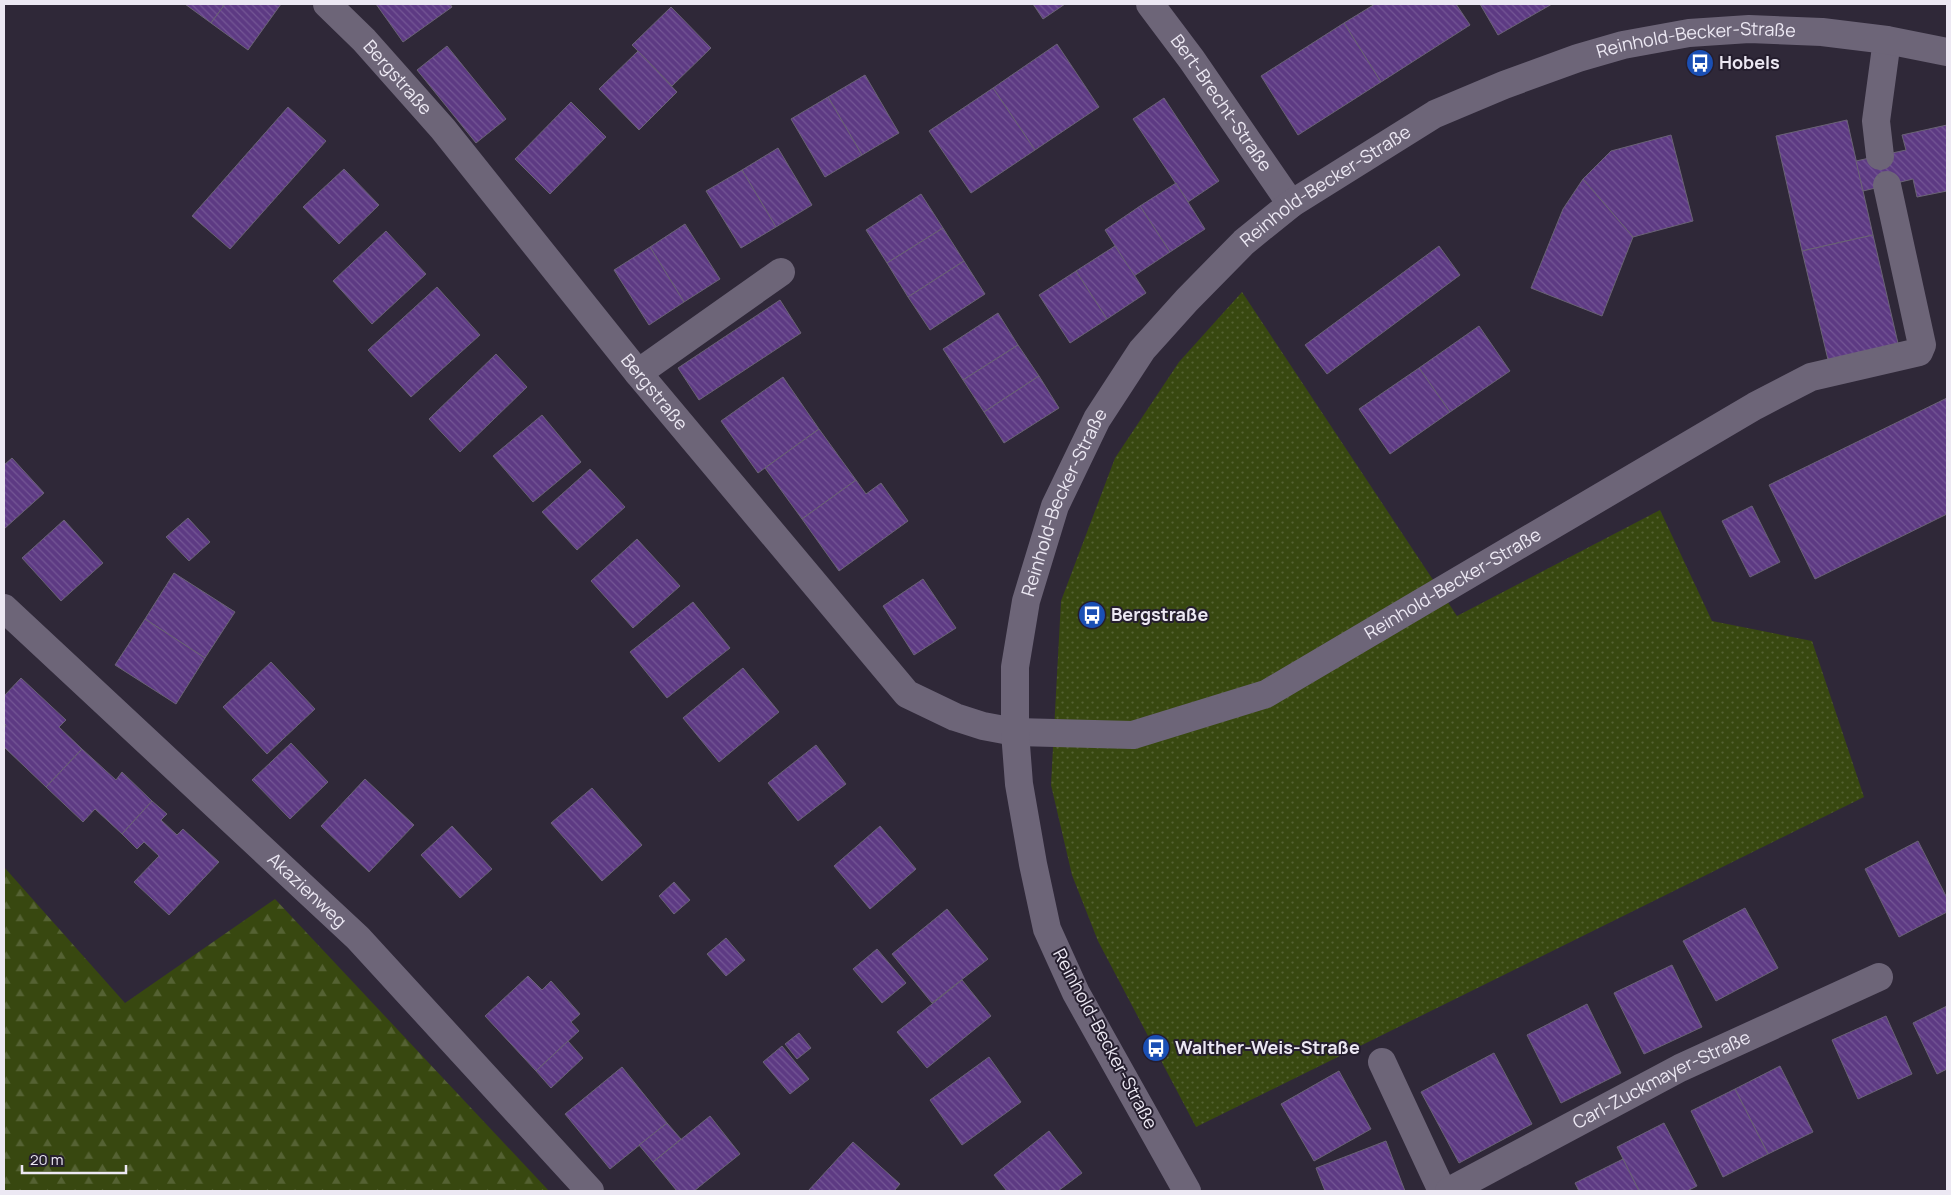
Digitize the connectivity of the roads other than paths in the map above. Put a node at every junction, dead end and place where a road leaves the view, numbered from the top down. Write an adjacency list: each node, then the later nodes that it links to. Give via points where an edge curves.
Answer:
1 (326, 4): 9 (street, Bergstraße, via 364,40 443,129)
2 (1150, 4): 7 (street, Bert-Brecht-Straße)
3 (1887, 40): 4 (street, Reinhold-Becker-Straße); 5 (street, via 1876,121); 7 (street, Reinhold-Becker-Straße, via 1822,32 1749,29 1689,33 1623,45 1578,58 1435,114)
4 (1947, 52)
5 (1880, 156)
6 (1887, 185): 11 (street, Reinhold-Becker-Straße, via 1922,345 1919,352 1811,377 1755,406 1266,694 1133,734)
7 (1291, 204): 11 (street, Reinhold-Becker-Straße, via 1244,242 1187,300 1142,350 1097,419 1055,506 1026,601 1015,667)
8 (781, 272): 9 (street)
9 (638, 374): 11 (street, Bergstraße, via 907,694 954,717)
10 (4, 608): 14 (street, Akazienweg, via 358,938)
11 (1015, 732): 15 (street, Reinhold-Becker-Straße, via 1022,802 1047,929 1076,993)
12 (1879, 977): 17 (street, Carl-Zuckmayer-Straße, via 1680,1068)
13 (1382, 1062): 16 (street)
14 (590, 1191)
15 (1187, 1191)
16 (1442, 1191)
17 (1449, 1191)

